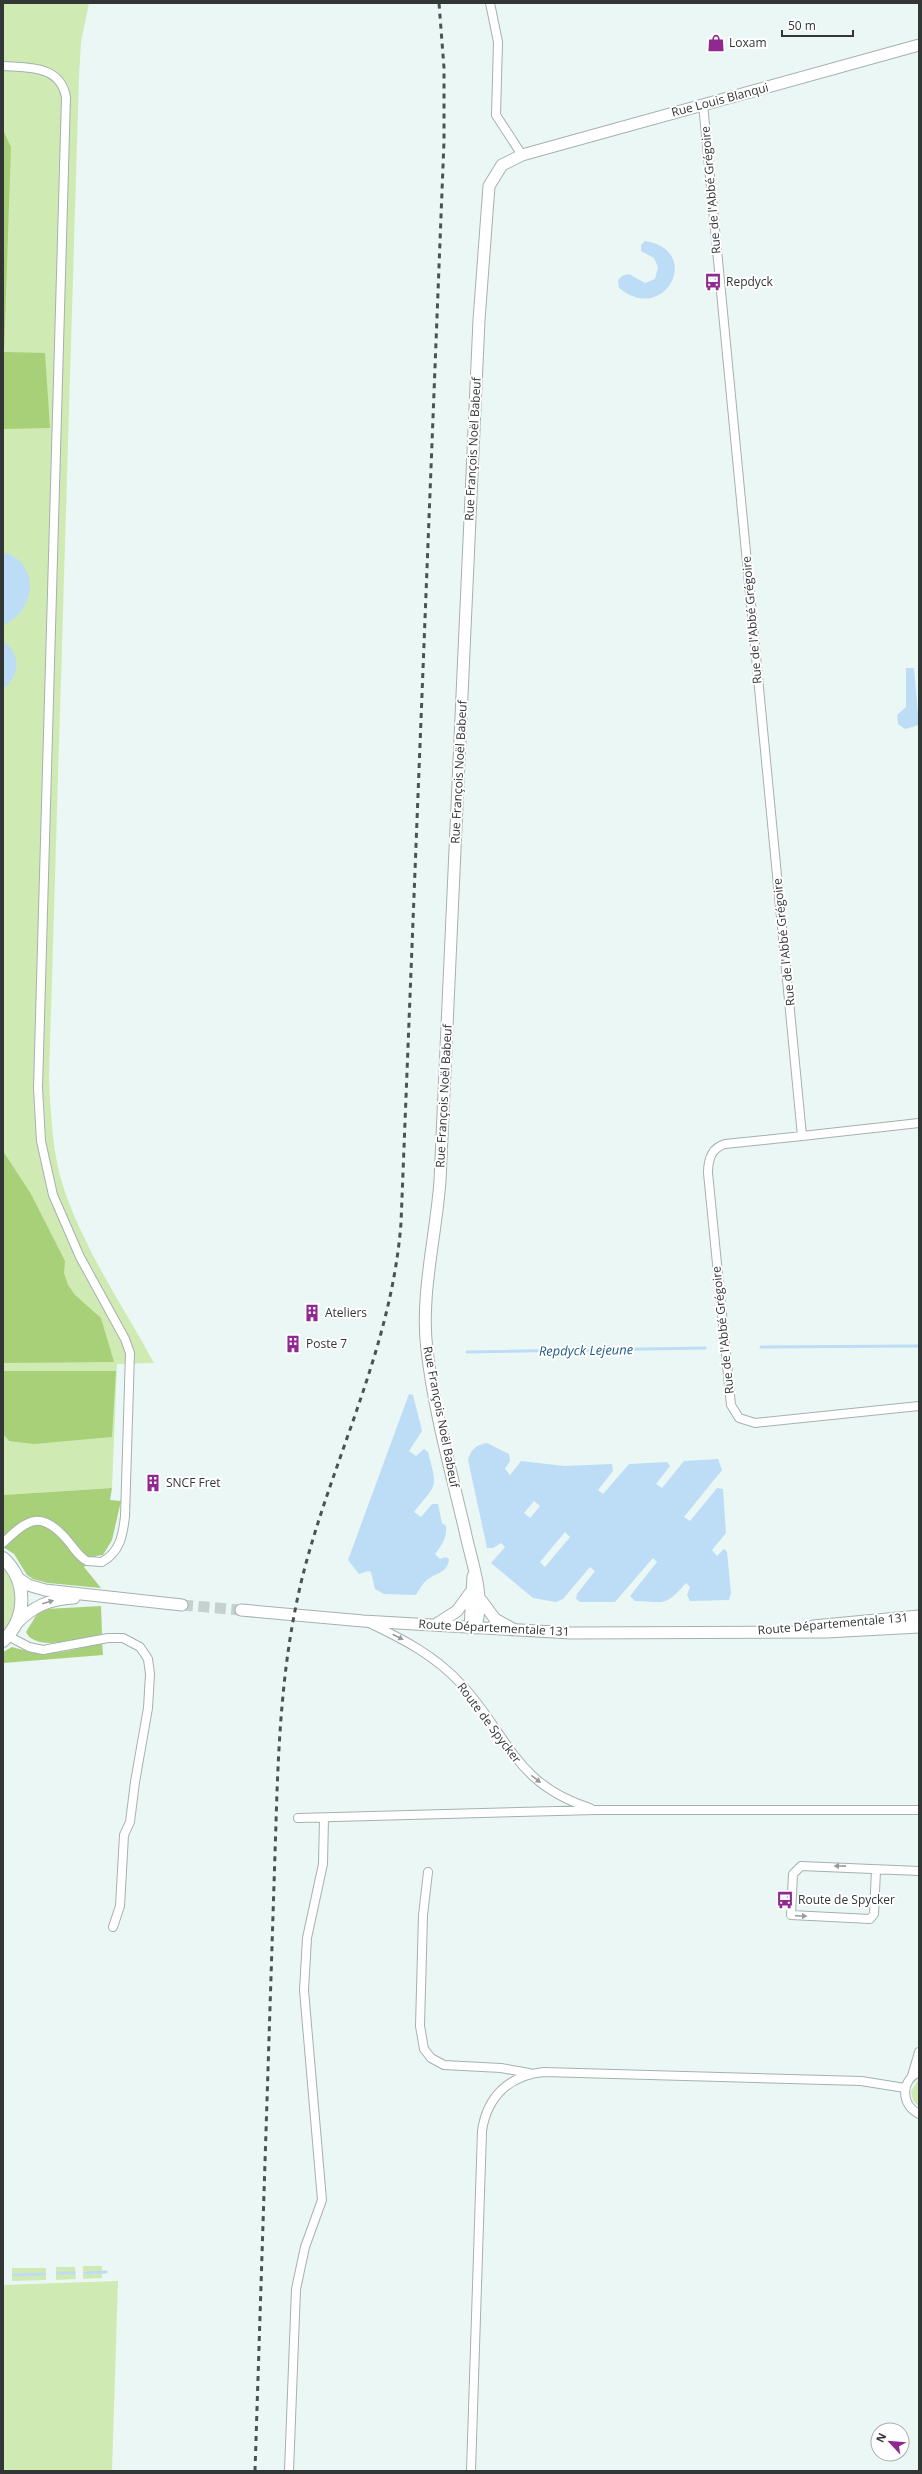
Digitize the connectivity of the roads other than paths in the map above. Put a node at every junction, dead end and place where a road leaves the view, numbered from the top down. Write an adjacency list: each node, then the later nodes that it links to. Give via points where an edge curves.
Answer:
1 (490, 3): 5 (street, via 498,42 496,115)
2 (919, 45): 4 (street, Rue Louis Blanqui)
3 (3, 66): 9 (street, via 51,73 62,82 66,96 39,1123 46,1169 59,1210 83,1264 125,1339 130,1366 125,1516 121,1540 115,1553 102,1562 87,1561 57,1529 46,1523 29,1522)
4 (703, 104): 5 (street, Rue Louis Blanqui); 7 (street, Rue de l'Abbé Grégoire)
5 (522, 155): 12 (street, Rue François Noël Babeuf, via 498,168 490,182 487,197 478,335 440,1175 426,1312 428,1363)
6 (919, 1123): 7 (street, Rue de l'Abbé Grégoire)
7 (802, 1136): 8 (street, Rue de l'Abbé Grégoire, via 725,1144 715,1150 709,1160 732,1409 742,1420 755,1423)
8 (919, 1406)
9 (14, 1532): 10 (street); 11 (street, via 5,1548)
10 (3, 1543)
11 (4, 1559): 13 (main road)
12 (471, 1562): 14 (street, Rue François Noël Babeuf); 16 (street, Rue François Noël Babeuf)
13 (18, 1578): 15 (street, via 28,1585 41,1589); 21 (main road, via 22,1602)
14 (473, 1586): 22 (street, via 461,1607); 24 (street, Rue François Noël Babeuf)
15 (99, 1597): 17 (street); 21 (street, one-way to 15, via 31,1610 44,1603 59,1599)
16 (481, 1600): 24 (street, Rue François Noël Babeuf); 25 (street, Rue François Noël Babeuf, via 495,1619)
17 (182, 1605)
18 (241, 1610): 20 (street, Route Départementale 131)
19 (919, 1616): 26 (street, Route Départementale 131)
20 (363, 1621): 22 (street, Route Départementale 131); 28 (street, Route de Spycker, one-way to 28, via 401,1638 437,1662 467,1690 527,1772 562,1796)
21 (16, 1624): 27 (main road)
22 (434, 1626): 24 (street, Route Départementale 131)
23 (919, 1627): 26 (street, Route Départementale 131, via 834,1632)
24 (473, 1628): 25 (street, Route Départementale 131)
25 (517, 1630): 26 (street, Route Départementale 131, via 639,1634)
26 (747, 1632)
27 (6, 1638): 35 (street, via 44,1650 108,1638 123,1638 140,1647 148,1659 148,1708 134,1782 130,1822 124,1835 120,1906)
28 (596, 1810): 29 (street, Route de Spycker); 31 (street, Route de Spycker)
29 (919, 1810)
30 (298, 1818): 31 (street, Route de Spycker)
31 (324, 1818): 41 (street, via 323,1869 307,1938 304,1990 322,2200 305,2248 296,2289)
32 (876, 1870): 32 (street, one-way to 32, via 853,1867 798,1867 793,1874 791,1916 872,1918); 33 (street)
33 (919, 1871)
34 (428, 1872): 37 (street, via 423,1915 420,2026 424,2049 431,2058 444,2065 501,2068)
35 (113, 1927)
36 (919, 2052): 38 (street)
37 (530, 2074): 39 (street, via 544,2072 861,2081); 42 (street, via 511,2082 499,2091 490,2103 483,2126)
38 (915, 2074): 39 (street)
39 (905, 2088): 40 (street, via 908,2105)
40 (919, 2114)
41 (289, 2471)
42 (471, 2471)

